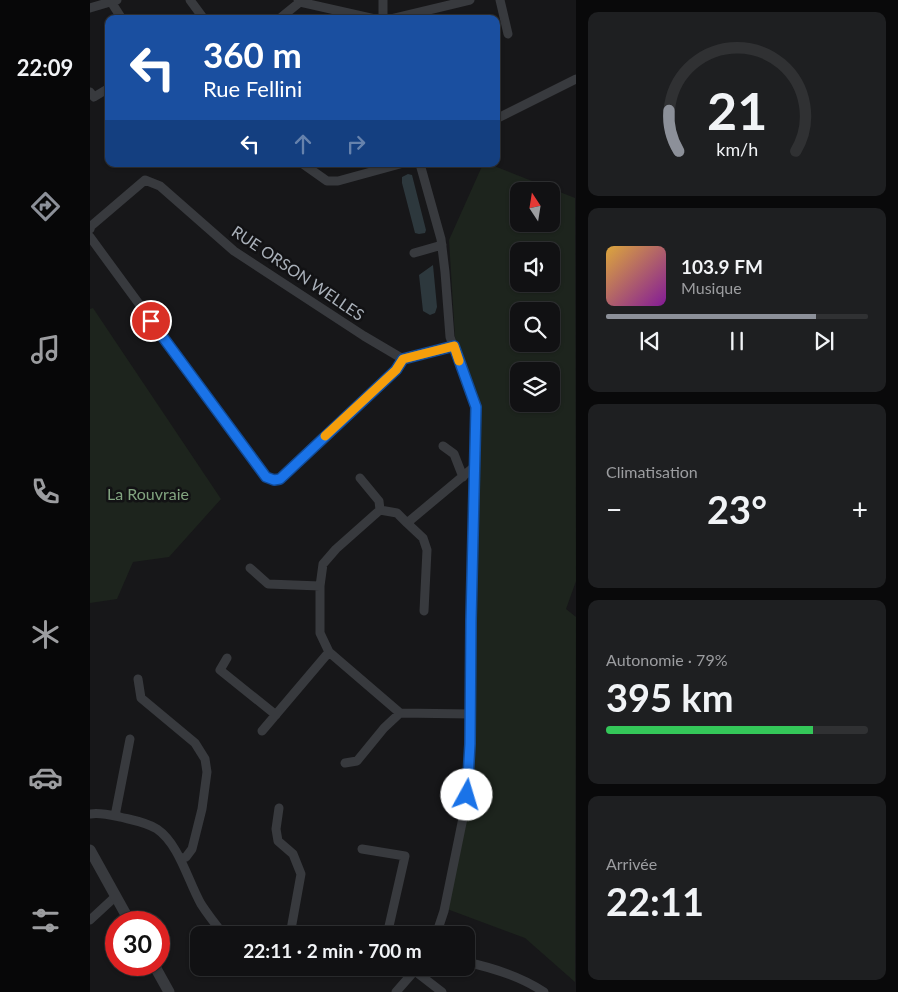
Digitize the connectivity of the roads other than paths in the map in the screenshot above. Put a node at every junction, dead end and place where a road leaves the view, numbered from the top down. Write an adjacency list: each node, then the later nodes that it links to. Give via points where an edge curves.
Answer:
1 (190, 0): 9 (street)
2 (383, 0): 12 (street)
3 (470, 0): 13 (street)
4 (500, 0): 14 (street)
5 (113, 1): 7 (street); 8 (street)
6 (299, 1): 10 (street); 11 (street)
7 (90, 8)
8 (120, 15)
9 (201, 15)
10 (283, 15)
11 (358, 15)
12 (383, 15)
13 (407, 15)
14 (508, 34)
15 (576, 79): 18 (street)
16 (105, 90): 17 (street, via 94,97)
17 (90, 92)
18 (500, 117)
19 (308, 167): 20 (street, via 327,181 338,181)
20 (389, 167)
21 (421, 167): 24 (street)
22 (90, 229): 27 (street, RUE ORSON WELLES, via 145,180 160,186 234,251)
23 (91, 242): 27 (street, via 266,477 274,480 280,479 396,370)
24 (442, 245): 25 (street); 26 (street, via 448,321)
25 (414, 253)
26 (454, 346): 27 (street); 29 (street, via 476,407)
27 (403, 359)
28 (443, 446): 30 (street, via 454,454)
29 (474, 467): 30 (street); 42 (street)
30 (462, 476): 33 (street)
31 (360, 478): 32 (street, via 379,501)
32 (380, 510): 33 (street, via 397,513); 35 (street, via 336,548 323,564)
33 (408, 523): 36 (street, via 424,538 428,550)
34 (250, 568): 35 (street, via 268,584)
35 (320, 586): 37 (street, via 320,633)
36 (424, 611)
37 (328, 652): 40 (street); 41 (street)
38 (228, 658): 41 (street, via 220,670)
39 (138, 679): 51 (street, via 141,698 195,744 205,759 207,772 202,809 192,849)
40 (400, 713): 42 (street); 45 (street, via 357,761)
41 (276, 714): 43 (street)
42 (470, 714): 58 (street, via 469,779)
43 (262, 731)
44 (130, 739): 48 (street)
45 (345, 763)
46 (279, 808): 56 (street, via 278,841 293,854 301,874)
47 (90, 814): 48 (street)
48 (115, 816): 51 (street, via 157,829)
49 (362, 849): 57 (street, via 405,856)
50 (90, 850): 52 (street)
51 (181, 860): 55 (street, via 202,904)
52 (116, 896): 53 (street); 54 (street)
53 (124, 911)
54 (90, 920)
55 (218, 926)
56 (292, 926)
57 (389, 926)
58 (439, 926)
59 (475, 964): 66 (street, via 529,982)
60 (160, 976): 63 (street)
61 (408, 976): 64 (street)
62 (423, 976): 65 (street)
63 (169, 992)
64 (396, 992)
65 (442, 992)
66 (544, 992)

